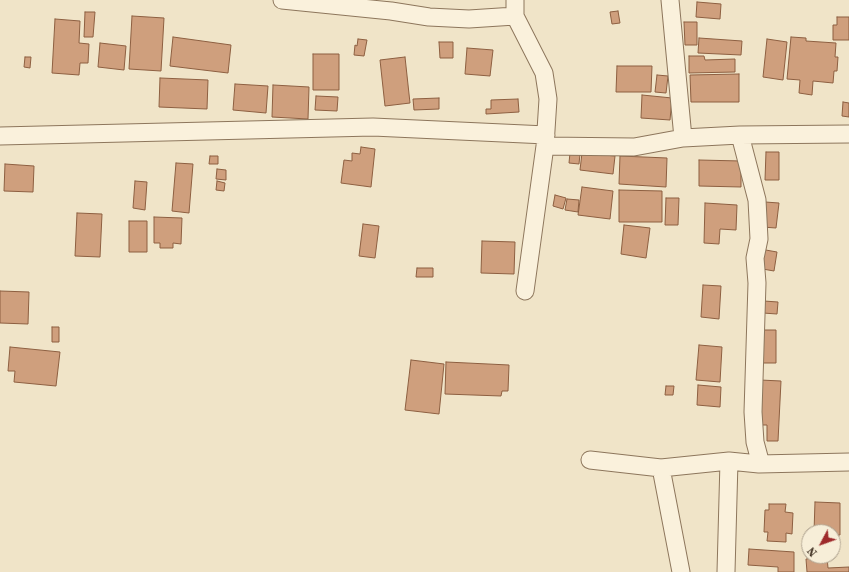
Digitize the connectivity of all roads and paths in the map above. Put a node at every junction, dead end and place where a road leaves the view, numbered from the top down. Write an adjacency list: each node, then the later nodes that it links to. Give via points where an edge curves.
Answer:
1 (282, 0): 3 (street)
2 (670, 0): 8 (street)
3 (314, 1): 4 (street, via 429,17 468,19)
4 (515, 8): 9 (street, via 544,73 548,99)
5 (849, 134): 7 (street)
6 (0, 136): 9 (street, via 373,127)
7 (740, 136): 8 (street); 14 (street, via 757,200 759,238 755,258 757,283 752,412)
8 (683, 138): 9 (street, via 634,147)
9 (545, 140): 10 (street)
10 (525, 291)
11 (590, 460): 15 (street)
12 (729, 461): 14 (street); 15 (street); 17 (street)
13 (849, 462): 14 (street)
14 (758, 464)
15 (661, 468): 16 (street)
16 (681, 572)
17 (726, 572)

